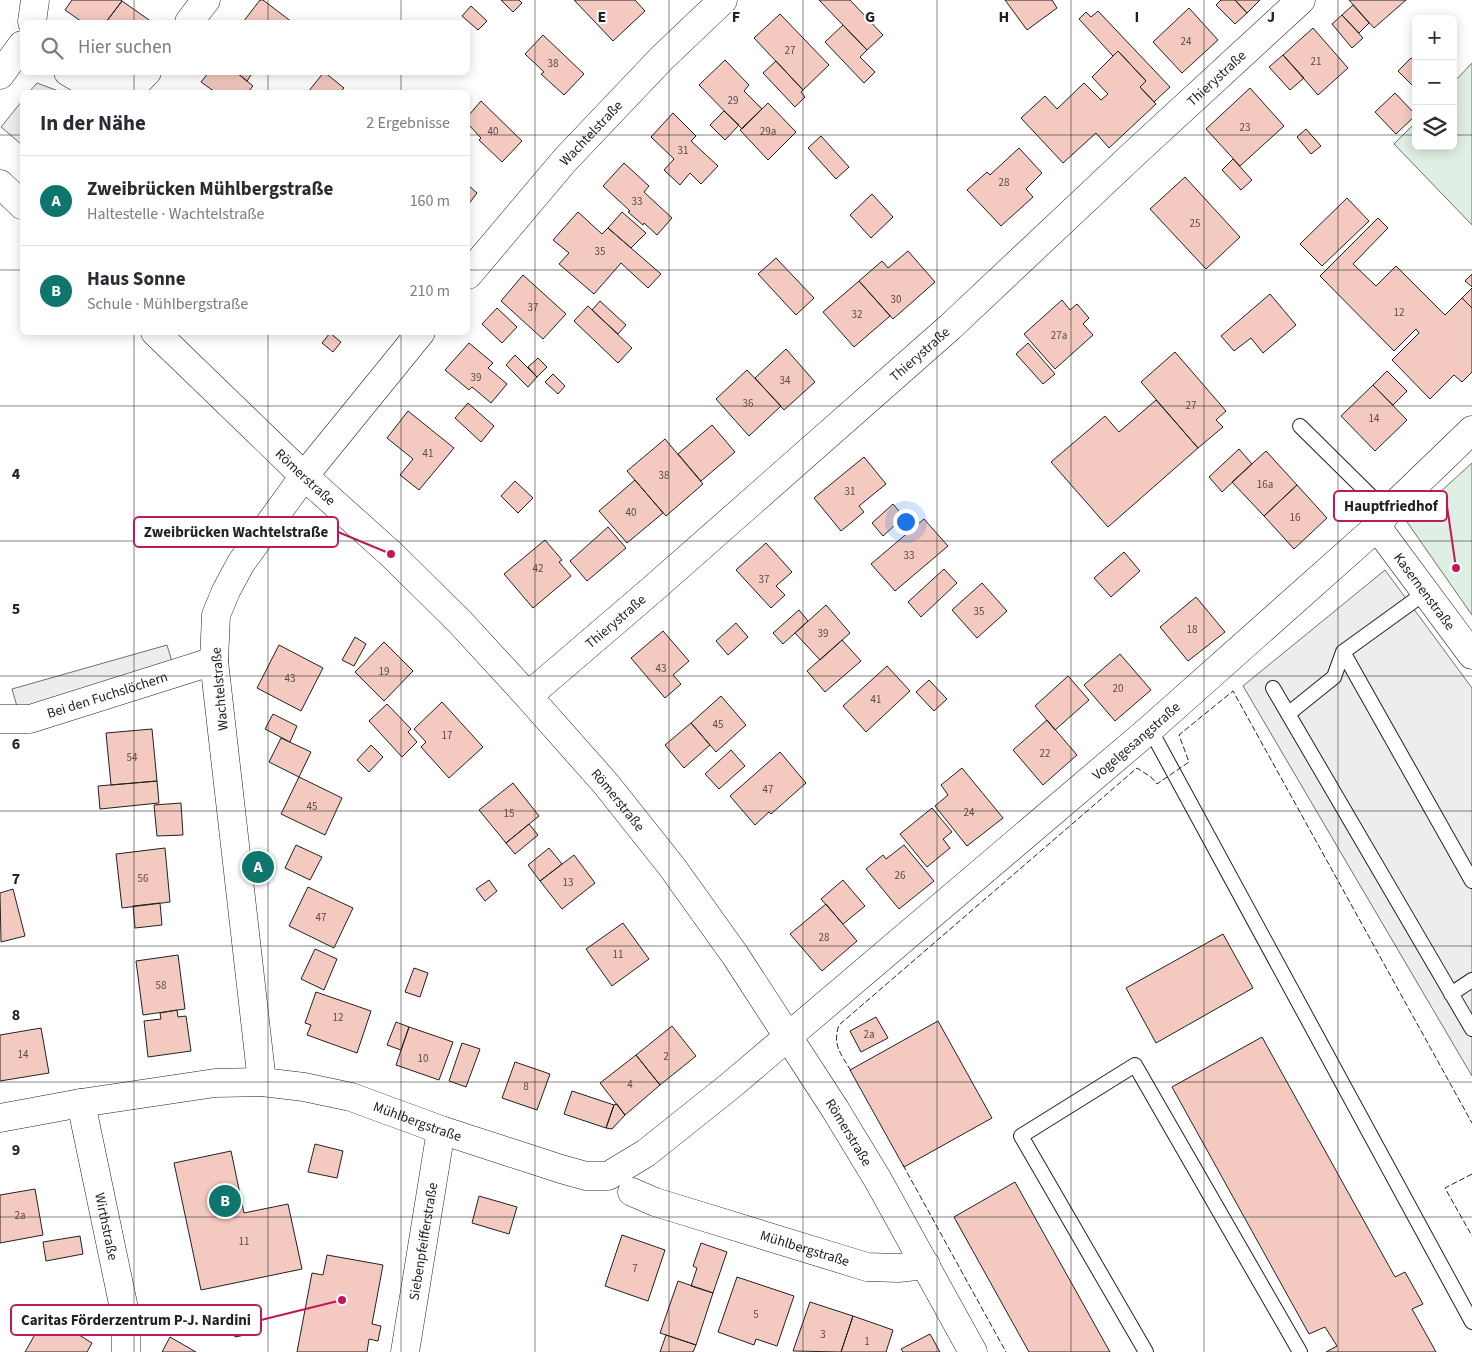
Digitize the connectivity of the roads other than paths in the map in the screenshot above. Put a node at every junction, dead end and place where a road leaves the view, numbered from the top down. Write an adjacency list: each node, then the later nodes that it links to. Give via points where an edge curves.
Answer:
1 (35, 0): 5 (street)
2 (206, 0): 6 (street)
3 (723, 0): 13 (street, Wachtelstraße, via 662,58 565,160)
4 (1301, 0): 25 (street, Thierystraße, via 950,327)
5 (32, 20)
6 (190, 20)
7 (20, 48): 8 (street)
8 (0, 75)
9 (144, 75): 10 (street, via 136,83 110,88)
10 (79, 83)
11 (0, 184): 12 (street)
12 (20, 203)
13 (470, 273)
14 (158, 335): 18 (street, Römerstraße)
15 (419, 335): 18 (street, Wachtelstraße)
16 (1300, 426): 19 (lane)
17 (1472, 430): 19 (street, Vogelgesangstraße)
18 (304, 476): 23 (street, Wachtelstraße, via 241,563 226,591 216,615); 25 (street, Römerstraße, via 398,561)
19 (1382, 519): 20 (street, Kasernenstraße); 28 (street, Vogelgesangstraße)
20 (1426, 592): 21 (lane); 22 (street, Kasernenstraße)
21 (1343, 652): 26 (lane, via 1334,677); 29 (lane)
22 (1472, 655)
23 (214, 661): 27 (street, Bei den Fuchslöchern, via 30,719); 34 (street, Wachtelstraße)
24 (1273, 688): 26 (lane)
25 (528, 696): 33 (street, Römerstraße, via 606,784 672,867 735,955)
26 (1288, 714): 31 (lane)
27 (0, 719)
28 (1150, 730): 33 (street, Vogelgesangstraße); 40 (lane)
29 (1472, 881)
30 (1472, 980): 31 (lane)
31 (1451, 994): 32 (lane)
32 (1472, 1029)
33 (787, 1036): 37 (street, Mühlbergstraße, via 646,1153 608,1176 586,1176 561,1170); 39 (street, Römerstraße, via 835,1109)
34 (262, 1082): 35 (street, Mühlbergstraße, via 215,1083); 37 (street, Mühlbergstraße, via 351,1097)
35 (81, 1103): 36 (street, Mühlbergstraße); 41 (street, Wirthstraße, via 126,1318)
36 (0, 1118)
37 (441, 1130): 42 (street, Siebenpfeifferstraße)
38 (632, 1192): 39 (street, Mühlbergstraße, via 655,1202 867,1267)
39 (926, 1265): 43 (street, Römerstraße)
40 (1472, 1322)
41 (126, 1352)
42 (405, 1352)
43 (974, 1352)
44 (1146, 1352): 45 (lane, via 1021,1136 1135,1065)
45 (1300, 1352)

